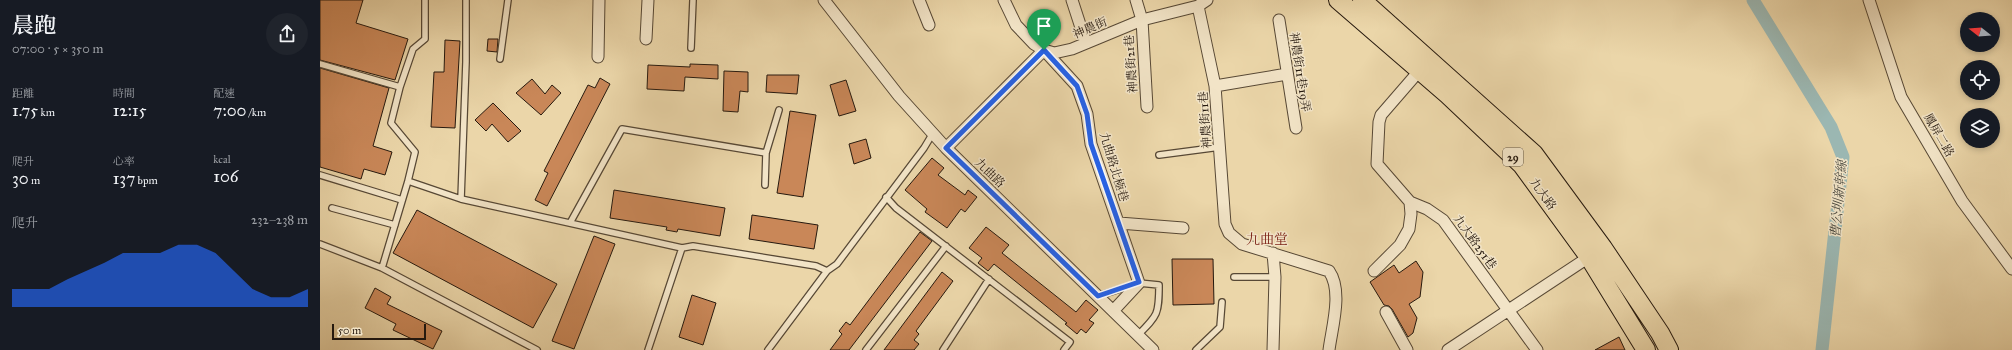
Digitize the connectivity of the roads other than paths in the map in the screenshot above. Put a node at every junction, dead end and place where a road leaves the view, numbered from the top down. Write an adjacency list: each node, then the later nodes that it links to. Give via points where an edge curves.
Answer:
1 (425, 0): 29 (lane, via 424,39 413,49)
2 (466, 0): 42 (lane)
3 (508, 0): 24 (lane)
4 (599, 0): 23 (street)
5 (648, 0): 19 (street)
6 (694, 0): 21 (lane)
7 (824, 0): 33 (street, 九曲路, via 899,96)
8 (919, 0): 18 (street)
9 (1004, 0): 22 (street, 九曲路北極巷, via 1016,25 1034,44)
10 (1072, 0): 20 (street)
11 (1136, 0): 16 (street, 神農街21巷)
12 (1338, 0): 26 (main road, 九大路 / 29)
13 (1362, 0): 83 (main road, 九大路 / 29, via 1534,154 1602,248)
14 (1869, 0): 56 (street, 鳳屏二路, via 1901,97 1962,201)
15 (1202, 3): 16 (street, 神農街); 28 (street, 神農街11巷)
16 (1142, 20): 20 (street, 神農街); 30 (street, 神農街21巷)
17 (1279, 20): 27 (street, 神農街11巷19弄)
18 (929, 25)
19 (646, 39)
20 (1086, 43): 22 (street, 神農街, via 1054,53)
21 (691, 48)
22 (1044, 50): 35 (street); 47 (street, 九曲路北極巷, via 1077,86 1087,114 1091,144)
23 (598, 57)
24 (500, 59)
25 (320, 64): 29 (lane)
26 (1420, 70): 44 (street, via 1381,115 1379,122 1377,164); 54 (main road, 九大路 / 29, via 1522,165)
27 (1287, 74): 28 (street); 32 (street, 神農街11巷19弄)
28 (1215, 86): 34 (street, 神農街11巷)
29 (400, 87): 39 (lane, via 391,123 415,152)
30 (1147, 107)
31 (779, 110): 36 (lane)
32 (1296, 128)
33 (933, 133): 35 (street, 九曲路); 41 (lane)
34 (1220, 146): 37 (lane); 53 (street, 神農街11巷, via 1225,224 1229,233 1242,244)
35 (946, 148): 63 (street, 九曲路)
36 (766, 153): 40 (lane); 46 (lane, via 622,129)
37 (1159, 155)
38 (320, 175): 43 (lane)
39 (408, 181): 42 (lane); 43 (lane)
40 (765, 185)
41 (886, 196): 51 (lane, via 896,208); 57 (lane, via 837,264)
42 (461, 199): 46 (lane)
43 (402, 200): 48 (lane)
44 (1410, 202): 58 (street, via 1409,229 1400,245); 66 (street, 九大路251巷, via 1443,220)
45 (332, 208): 48 (lane)
46 (570, 223): 52 (lane)
47 (1119, 223): 49 (street); 62 (street, 九曲路北極巷)
48 (395, 225): 55 (lane)
49 (1183, 228)
50 (320, 244): 55 (lane)
51 (946, 246): 61 (lane); 72 (lane)
52 (682, 248): 57 (lane, via 693,246 808,264); 70 (lane)
53 (1273, 253): 60 (street); 78 (street, via 1320,267 1329,271 1334,279 1337,291)
54 (1589, 257): 66 (street); 82 (main road, 九大路 / 29)
55 (382, 268): 69 (lane)
56 (2012, 269)
57 (827, 271): 71 (lane)
58 (1374, 271)
59 (1234, 277): 60 (lane)
60 (1275, 277): 77 (street)
61 (989, 279): 73 (lane); 74 (lane, via 1070,342)
62 (1139, 282): 63 (lane); 65 (street); 68 (lane, via 1159,285 1159,309)
63 (1098, 296): 65 (street, 九曲路)
64 (1222, 302): 76 (lane, via 1220,326)
65 (1113, 310): 68 (street, 九曲路)
66 (1509, 310): 80 (street); 81 (street, 九大路251巷)
67 (1386, 312): 79 (street)
68 (1138, 335): 75 (street, 九曲路)
69 (537, 350)
70 (648, 350)
71 (768, 350)
72 (866, 350)
73 (943, 350)
74 (1064, 350)
75 (1153, 350)
76 (1196, 350)
77 (1273, 350)
78 (1330, 350)
79 (1407, 350)
80 (1448, 350)
81 (1537, 350)
82 (1646, 350)
83 (1669, 350)

